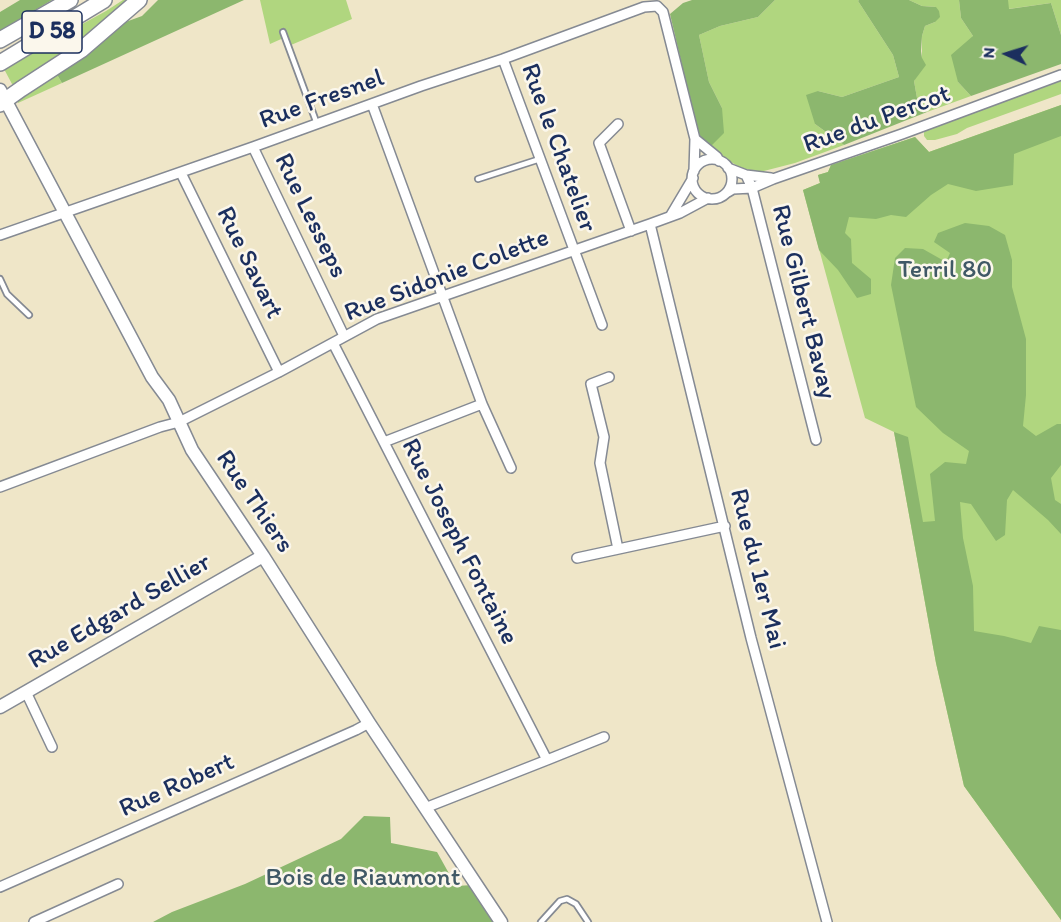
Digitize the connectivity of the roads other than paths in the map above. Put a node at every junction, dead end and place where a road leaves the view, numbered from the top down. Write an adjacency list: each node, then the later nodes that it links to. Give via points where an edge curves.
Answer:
1 (70, 0): 6 (highway, D 58)
2 (104, 0): 8 (highway, D 58)
3 (139, 0): 10 (highway, via 81,50)
4 (658, 3): 7 (street, Rue Fresnel); 14 (street)
5 (283, 32): 12 (lane)
6 (0, 40)
7 (503, 59): 11 (street, Rue Fresnel); 16 (street, Rue le Chatelier)
8 (0, 63)
9 (1061, 75): 23 (street, Rue du Percot)
10 (2, 98): 27 (street, Rue Thiers)
11 (372, 104): 12 (street, Rue Fresnel); 34 (street)
12 (317, 124): 15 (street, Rue Fresnel)
13 (618, 124): 30 (street, via 599,143)
14 (695, 139): 17 (street); 20 (street)
15 (253, 147): 19 (street, Rue Fresnel); 37 (street, Rue Lesseps)
16 (540, 159): 22 (lane); 32 (street, Rue le Chatelier)
17 (719, 161): 18 (street); 20 (street, via 702,162)
18 (728, 168): 21 (street, Rue du Percot); 25 (street, via 732,180)
19 (181, 173): 27 (street, Rue Fresnel); 39 (street, Rue Savart)
20 (694, 175): 26 (street, via 696,191); 28 (street)
21 (746, 175): 23 (street, Rue du Percot); 24 (street, Rue Gilbert Bavay)
22 (478, 179)
23 (773, 179): 24 (street, Rue du Percot)
24 (752, 188): 25 (street, Rue du Percot); 43 (street, Rue Gilbert Bavay)
25 (728, 192): 26 (street)
26 (708, 198): 28 (street, Rue Sidonie Colette)
27 (66, 212): 31 (street, Rue Fresnel); 42 (street, Rue Thiers)
28 (671, 215): 29 (street, Rue Sidonie Colette)
29 (650, 224): 30 (street, Rue Sidonie Colette); 47 (street, Rue du 1er Mai)
30 (631, 231): 32 (street, Rue Sidonie Colette)
31 (0, 235)
32 (573, 251): 34 (street, Rue Sidonie Colette); 36 (street, Rue le Chatelier)
33 (0, 279): 35 (lane, via 7,294)
34 (442, 295): 37 (street, Rue Sidonie Colette); 41 (street)
35 (28, 315)
36 (602, 325)
37 (344, 336): 38 (street, Rue Sidonie Colette)
38 (333, 343): 39 (street, Rue Sidonie Colette); 44 (street, Rue Joseph Fontaine)
39 (279, 372): 42 (street, Rue Sidonie Colette)
40 (609, 377): 48 (street, via 591,384 604,437 600,463)
41 (482, 404): 44 (street); 45 (street)
42 (179, 422): 46 (street, Rue Sidonie Colette); 49 (street, Rue Thiers, via 192,450)
43 (816, 440)
44 (384, 442): 56 (street, Rue Joseph Fontaine)
45 (511, 468)
46 (0, 487)
47 (725, 526): 48 (street); 64 (street, Rue du 1er Mai)
48 (618, 549): 50 (street)
49 (263, 556): 51 (street, Rue Edgard Sellier); 53 (street, Rue Thiers)
50 (577, 558)
51 (26, 692): 52 (street, Rue Edgard Sellier); 55 (street)
52 (0, 707)
53 (369, 723): 57 (street, Rue Thiers); 59 (street, Rue Robert)
54 (604, 737): 56 (street)
55 (52, 747)
56 (547, 760): 57 (street)
57 (424, 808): 61 (street, Rue Thiers)
58 (118, 884): 60 (street)
59 (0, 887)
60 (34, 922)
61 (501, 922)
62 (541, 922): 63 (lane, via 560,901 567,899 576,904)
63 (588, 922)
64 (827, 922)

